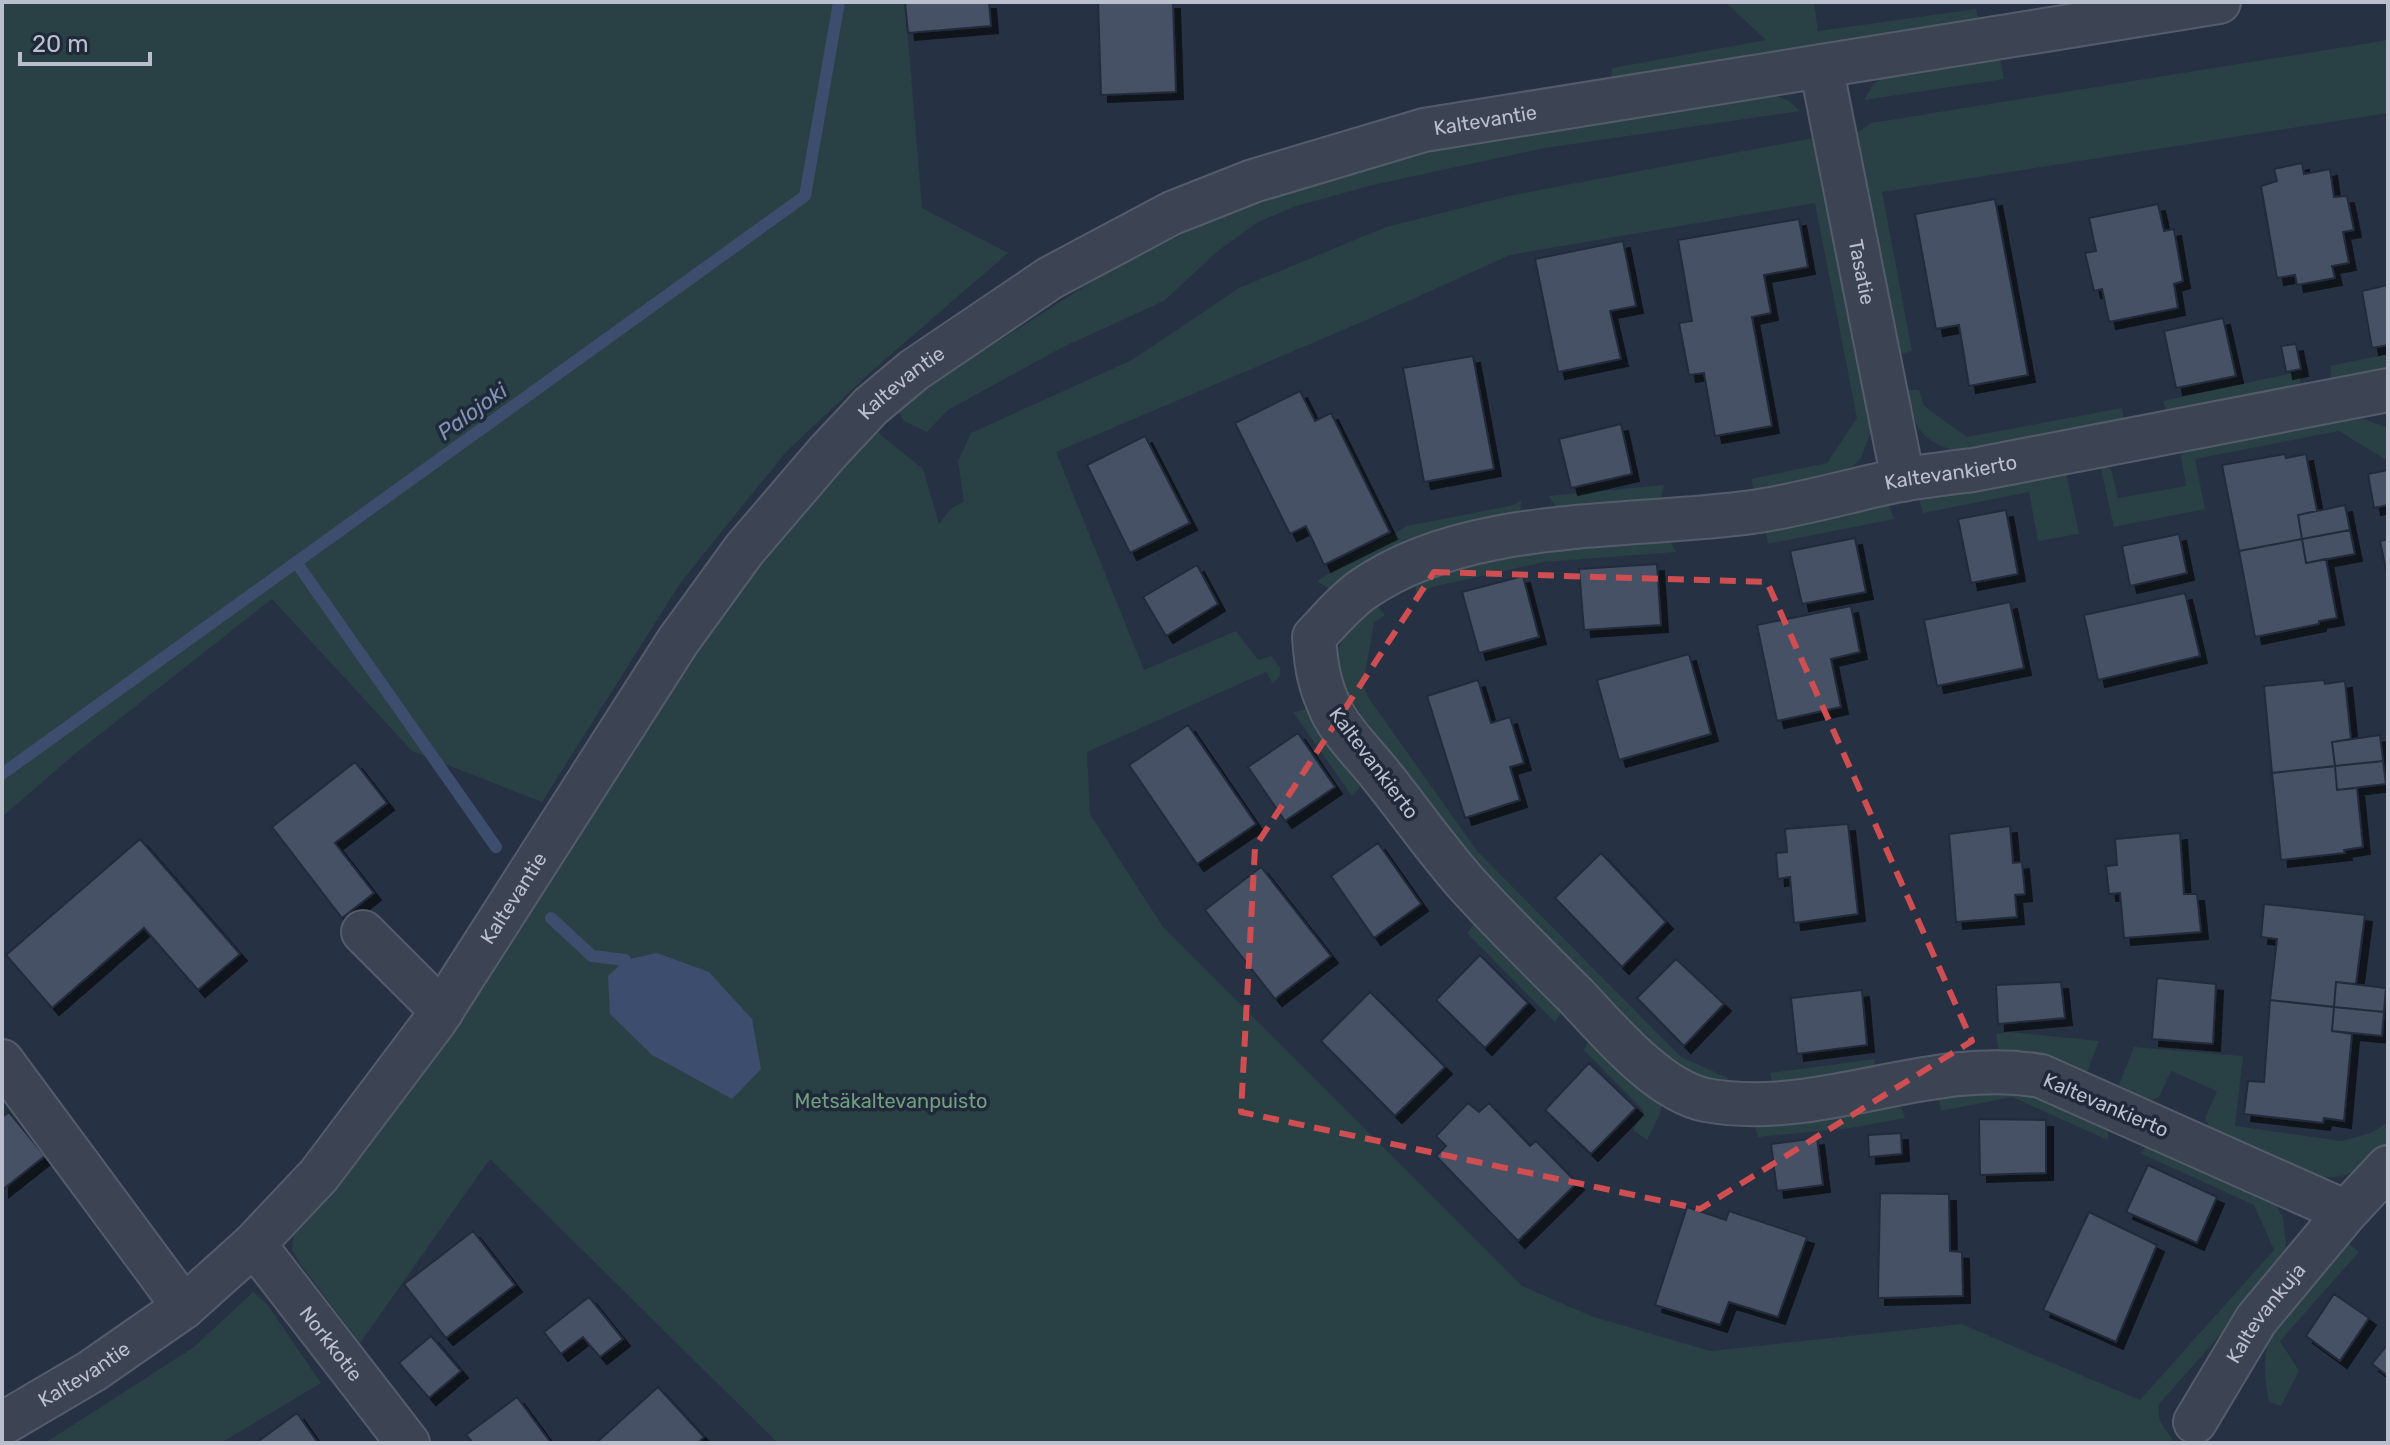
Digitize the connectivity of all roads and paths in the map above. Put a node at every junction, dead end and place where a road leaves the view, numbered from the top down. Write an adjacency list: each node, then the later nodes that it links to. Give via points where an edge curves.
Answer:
1 (2219, 2): 2 (street, Kaltevantie)
2 (2112, 10): 3 (street, Kaltevantie)
3 (1821, 66): 5 (street, Tasatie); 7 (street, Kaltevantie, via 1424,130 1253,181 1172,213 1050,278 914,370 871,406 744,550 678,641)
4 (2388, 390): 5 (street, Kaltevankierto)
5 (1903, 480): 10 (street, Kaltevankierto, via 1763,511 1524,534 1460,546 1411,563 1344,605 1314,637 1317,675 1334,715 1466,883 1608,1030 1685,1093 1729,1104 1778,1103 1979,1071 2027,1073 2074,1089)
6 (363, 932): 7 (street)
7 (442, 1011): 11 (street, Kaltevantie, via 319,1175)
8 (3, 1064): 12 (street)
9 (2388, 1167): 10 (street)
10 (2346, 1212): 13 (street, Kaltevankuja, via 2256,1320)
11 (254, 1244): 12 (street, Kaltevantie); 15 (street, Norkkotie)
12 (184, 1307): 14 (street, Kaltevantie, via 92,1371)
13 (2195, 1422)
14 (2, 1424)
15 (408, 1443)

